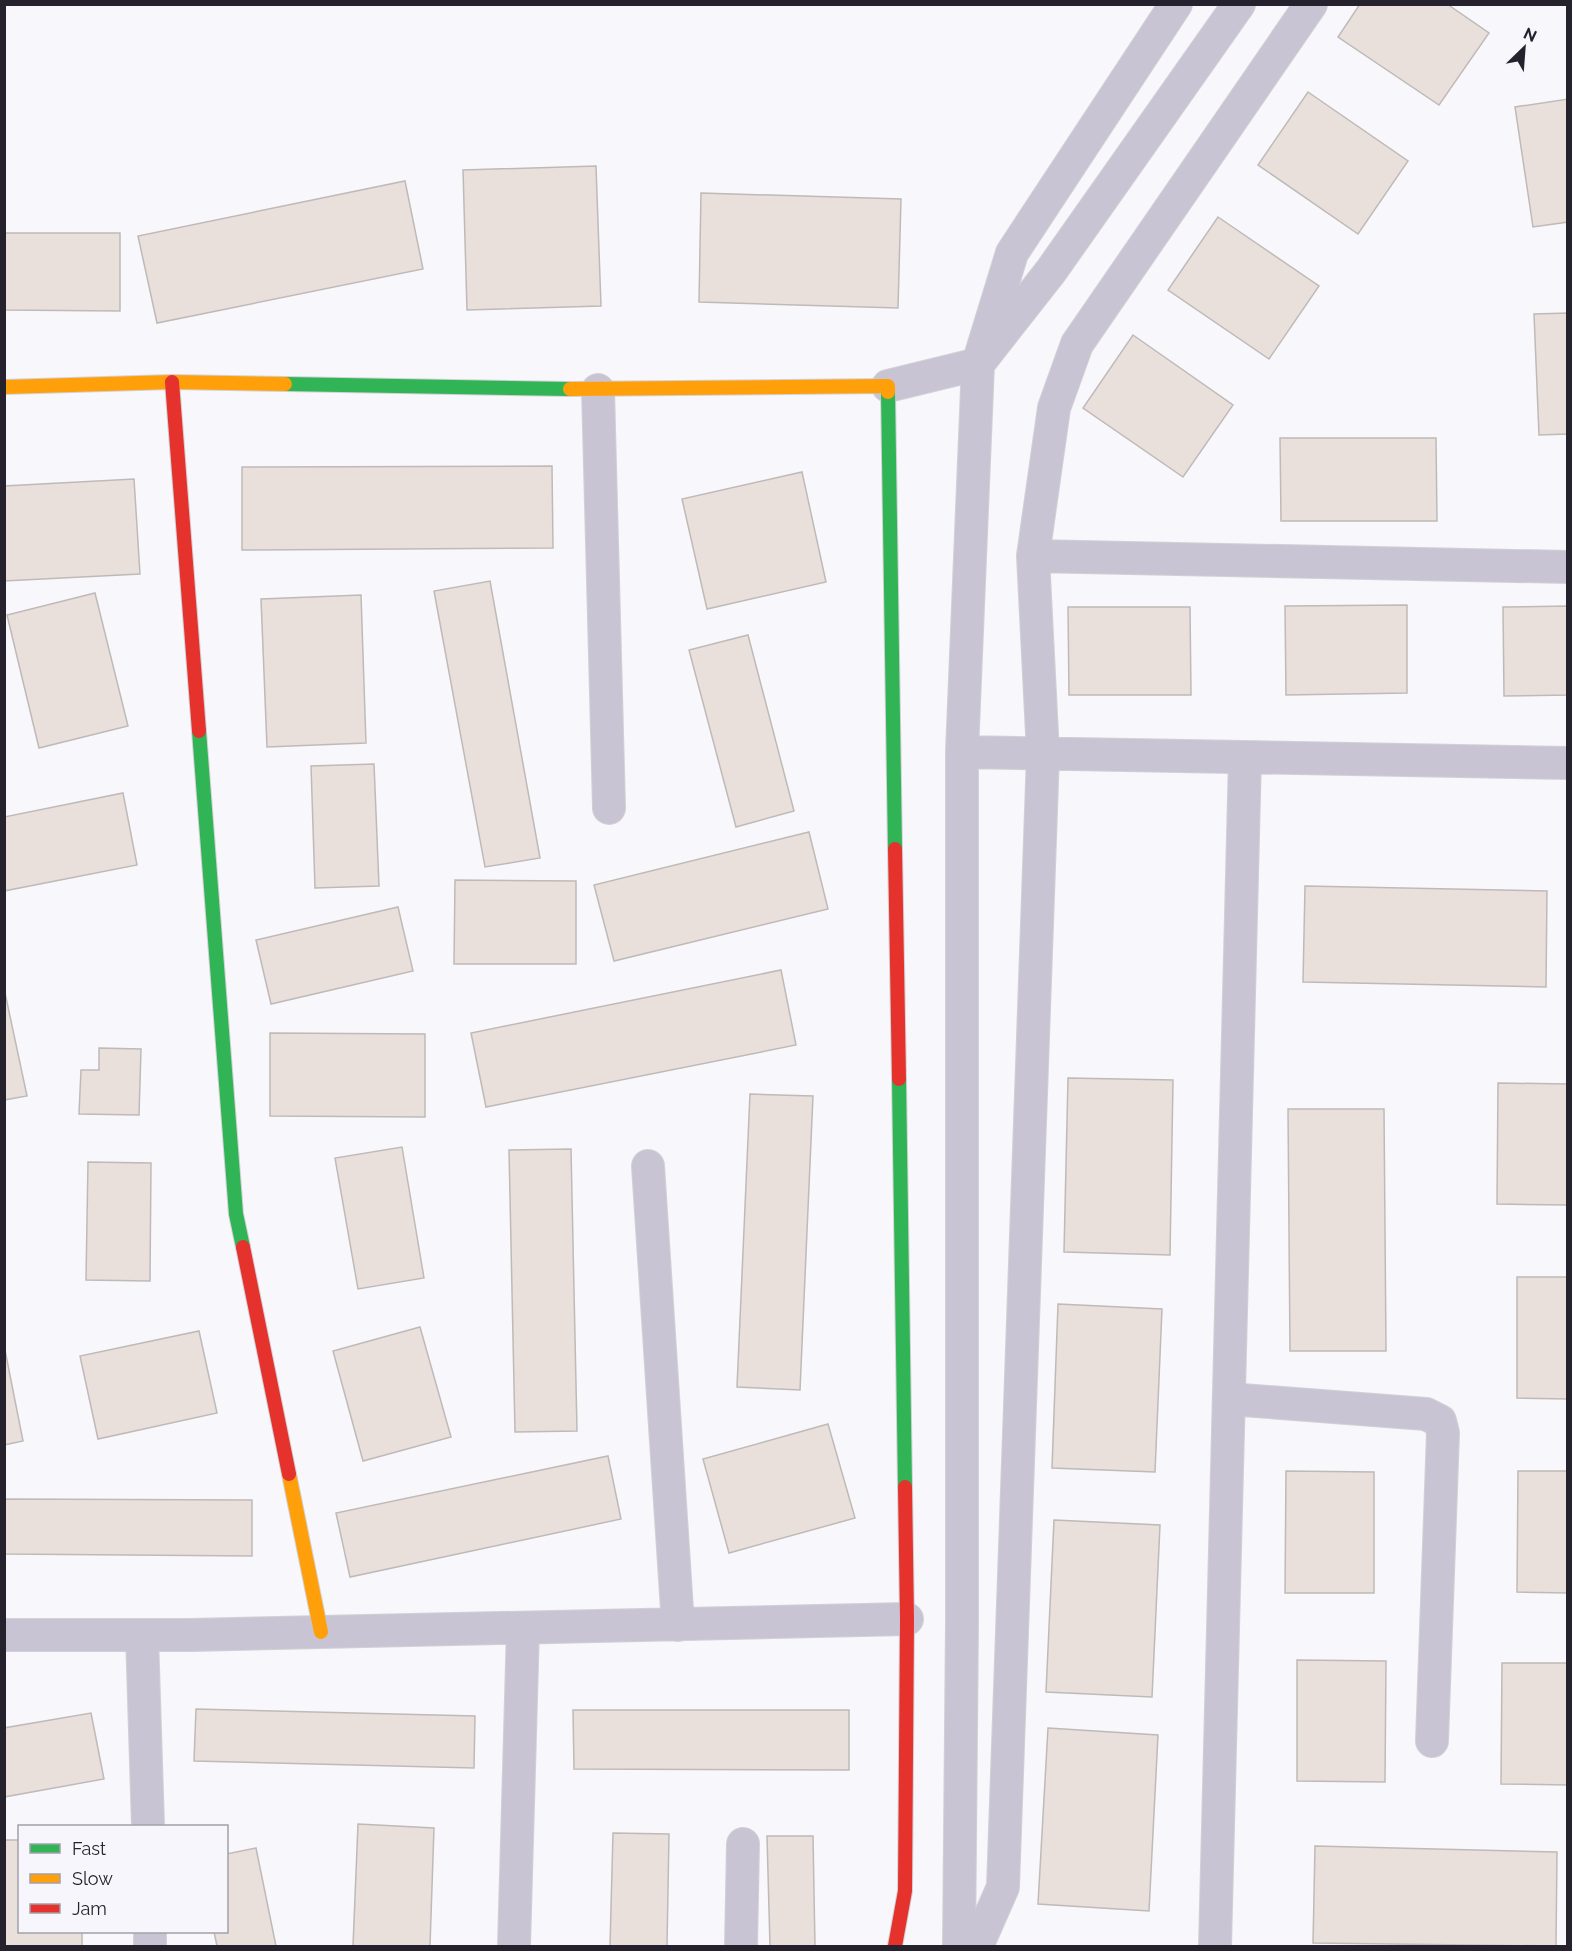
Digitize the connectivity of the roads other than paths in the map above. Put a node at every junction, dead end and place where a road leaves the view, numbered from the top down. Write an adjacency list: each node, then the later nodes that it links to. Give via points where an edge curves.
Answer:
1 (1176, 4): 4 (street, via 1012,253)
2 (1239, 4): 4 (street, via 1051,271)
3 (1311, 4): 9 (street, via 1077,344 1054,408)
4 (978, 364): 6 (street); 11 (street)
5 (172, 382): 7 (street); 8 (street); 21 (street, via 236,1214)
6 (888, 386): 8 (street); 18 (street)
7 (4, 387)
8 (598, 390): 15 (street)
9 (1033, 556): 10 (street); 12 (street)
10 (1568, 567)
11 (962, 753): 12 (street); 30 (street)
12 (1043, 754): 13 (street); 31 (street, via 1003,1887)
13 (1245, 757): 14 (street); 17 (street)
14 (1568, 763)
15 (609, 808)
16 (648, 1166): 19 (street)
17 (1229, 1399): 24 (street, via 1426,1414 1440,1421 1443,1433); 32 (street)
18 (908, 1619): 19 (street); 29 (street, via 905,1891)
19 (678, 1625): 20 (street)
20 (523, 1628): 21 (street); 27 (street)
21 (321, 1632): 23 (street)
22 (4, 1635): 23 (street)
23 (142, 1635): 25 (street)
24 (1432, 1741)
25 (147, 1825)
26 (743, 1844): 28 (street)
27 (514, 1947)
28 (741, 1947)
29 (895, 1947)
30 (959, 1947)
31 (977, 1947)
32 (1215, 1947)

